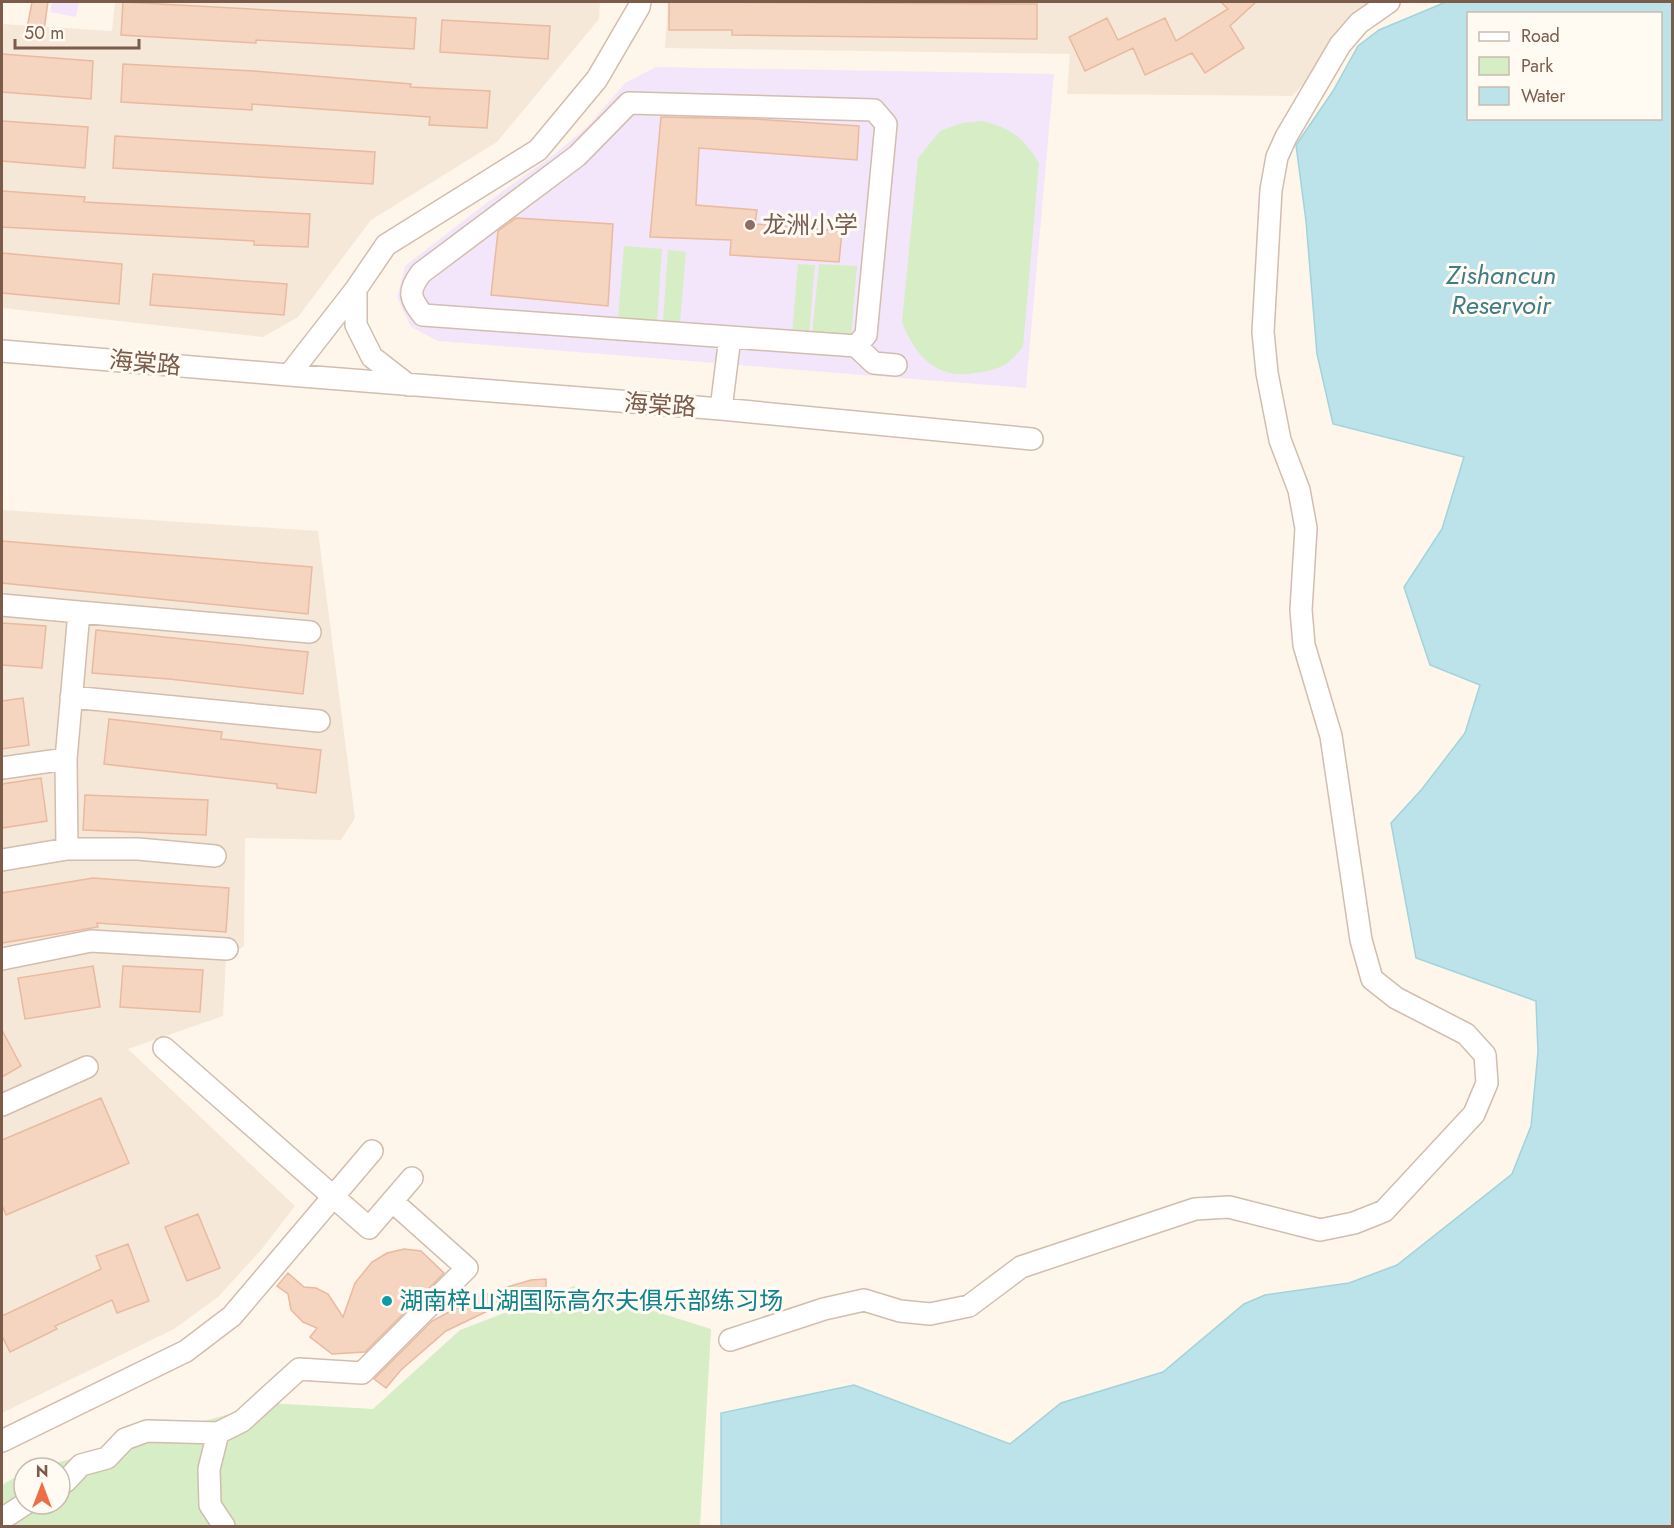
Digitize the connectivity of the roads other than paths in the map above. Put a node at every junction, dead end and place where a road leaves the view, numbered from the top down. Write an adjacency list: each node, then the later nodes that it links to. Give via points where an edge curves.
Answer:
1 (640, 2): 3 (street, via 597,79 538,150 386,245)
2 (1389, 2): 31 (street, via 1359,23 1340,45 1277,157 1271,190 1264,343 1280,440 1299,490 1306,528 1301,610 1304,645 1331,736 1361,940 1372,979 1396,998 1466,1034 1485,1055 1487,1083 1474,1114 1384,1211 1354,1223 1320,1230 1229,1207 1195,1209 1021,1267 969,1306 930,1314 900,1311 864,1300)
3 (356, 289): 8 (street); 9 (street, via 356,325 372,357)
4 (730, 337): 5 (street); 5 (street, via 423,315 412,300 412,285 421,273 577,156 629,103 874,110 886,124 866,335); 10 (street)
5 (856, 346): 7 (street, via 874,363)
6 (2, 351): 8 (street, 海棠路)
7 (896, 365)
8 (289, 375): 9 (street, 海棠路)
9 (408, 385): 10 (street, 海棠路)
10 (721, 410): 11 (street, 海棠路)
11 (1032, 439)
12 (2, 606): 13 (street)
13 (79, 612): 14 (street); 15 (street)
14 (310, 632)
15 (71, 697): 16 (street); 17 (street)
16 (319, 721)
17 (66, 759): 18 (street); 19 (street)
18 (2, 768)
19 (67, 849): 20 (street, via 138,849); 21 (street)
20 (215, 856)
21 (2, 860)
22 (227, 949): 23 (street, via 91,941)
23 (2, 959)
24 (164, 1048): 29 (street)
25 (87, 1067): 26 (street)
26 (2, 1105)
27 (372, 1150): 29 (street)
28 (412, 1178): 30 (street)
29 (333, 1197): 30 (street, via 369,1228); 33 (street, via 232,1316 186,1351)
30 (392, 1201): 32 (street, via 467,1268 362,1373 299,1369 242,1421)
31 (730, 1340)
32 (218, 1433): 34 (street, via 147,1431 125,1439 107,1458 81,1464); 35 (street, via 209,1469 210,1504)
33 (2, 1441)
34 (72, 1474)
35 (224, 1527)

